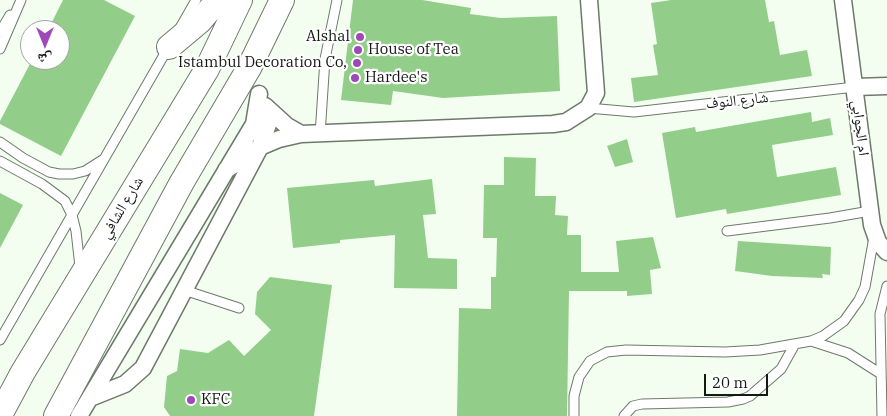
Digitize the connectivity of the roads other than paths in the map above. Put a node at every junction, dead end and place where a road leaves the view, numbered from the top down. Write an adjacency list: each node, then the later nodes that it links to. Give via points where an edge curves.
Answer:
1 (20, 0): 9 (lane); 11 (lane)
2 (196, 0): 10 (lane)
3 (218, 0): 10 (main road, via 200,21)
4 (240, 0): 30 (main road, شارع الشافي, via 206,69)
5 (282, 0): 12 (main road)
6 (337, 0): 19 (lane, via 325,58)
7 (589, 0): 16 (street, via 596,93)
8 (842, 0): 14 (street, ام الجوابي)
9 (0, 32)
10 (169, 47): 22 (lane)
11 (0, 49)
12 (250, 68): 15 (street); 40 (main road, via 182,182)
13 (887, 86): 14 (street, شارع النوف)
14 (854, 87): 16 (lane, شارع النوف, via 634,112); 25 (street, ام الجوابي)
15 (258, 94): 17 (street); 24 (street, via 254,124)
16 (588, 108): 19 (street, via 566,122 553,124)
17 (272, 113): 18 (street); 21 (street)
18 (300, 134): 19 (street); 21 (street, via 279,138)
19 (320, 135)
20 (0, 142): 22 (lane, via 49,172 60,174 85,171)
21 (260, 147): 24 (street); 32 (street)
22 (106, 158): 26 (lane)
23 (0, 161): 26 (lane, via 42,184 65,202)
24 (226, 170): 38 (street)
25 (870, 211): 27 (lane); 28 (street, ام الجوابي)
26 (72, 215): 30 (lane); 34 (lane)
27 (727, 231)
28 (874, 234): 29 (street, ام الجوابي); 35 (lane, via 865,288 853,311 834,329)
29 (887, 252)
30 (81, 276): 39 (main road, شارع الشافي)
31 (887, 286): 37 (lane, via 880,314)
32 (184, 290): 33 (lane); 38 (street, via 139,374 116,389)
33 (239, 308)
34 (0, 340)
35 (811, 341): 36 (lane); 37 (lane, via 848,353)
36 (795, 344): 42 (lane, via 725,352 607,352 590,362 578,377); 43 (lane, via 780,368 743,400 642,404 633,406)
37 (881, 374): 44 (lane)
38 (90, 398): 41 (street)
39 (0, 415)
40 (56, 416)
41 (79, 416)
42 (574, 416)
43 (624, 416)
44 (882, 416)

